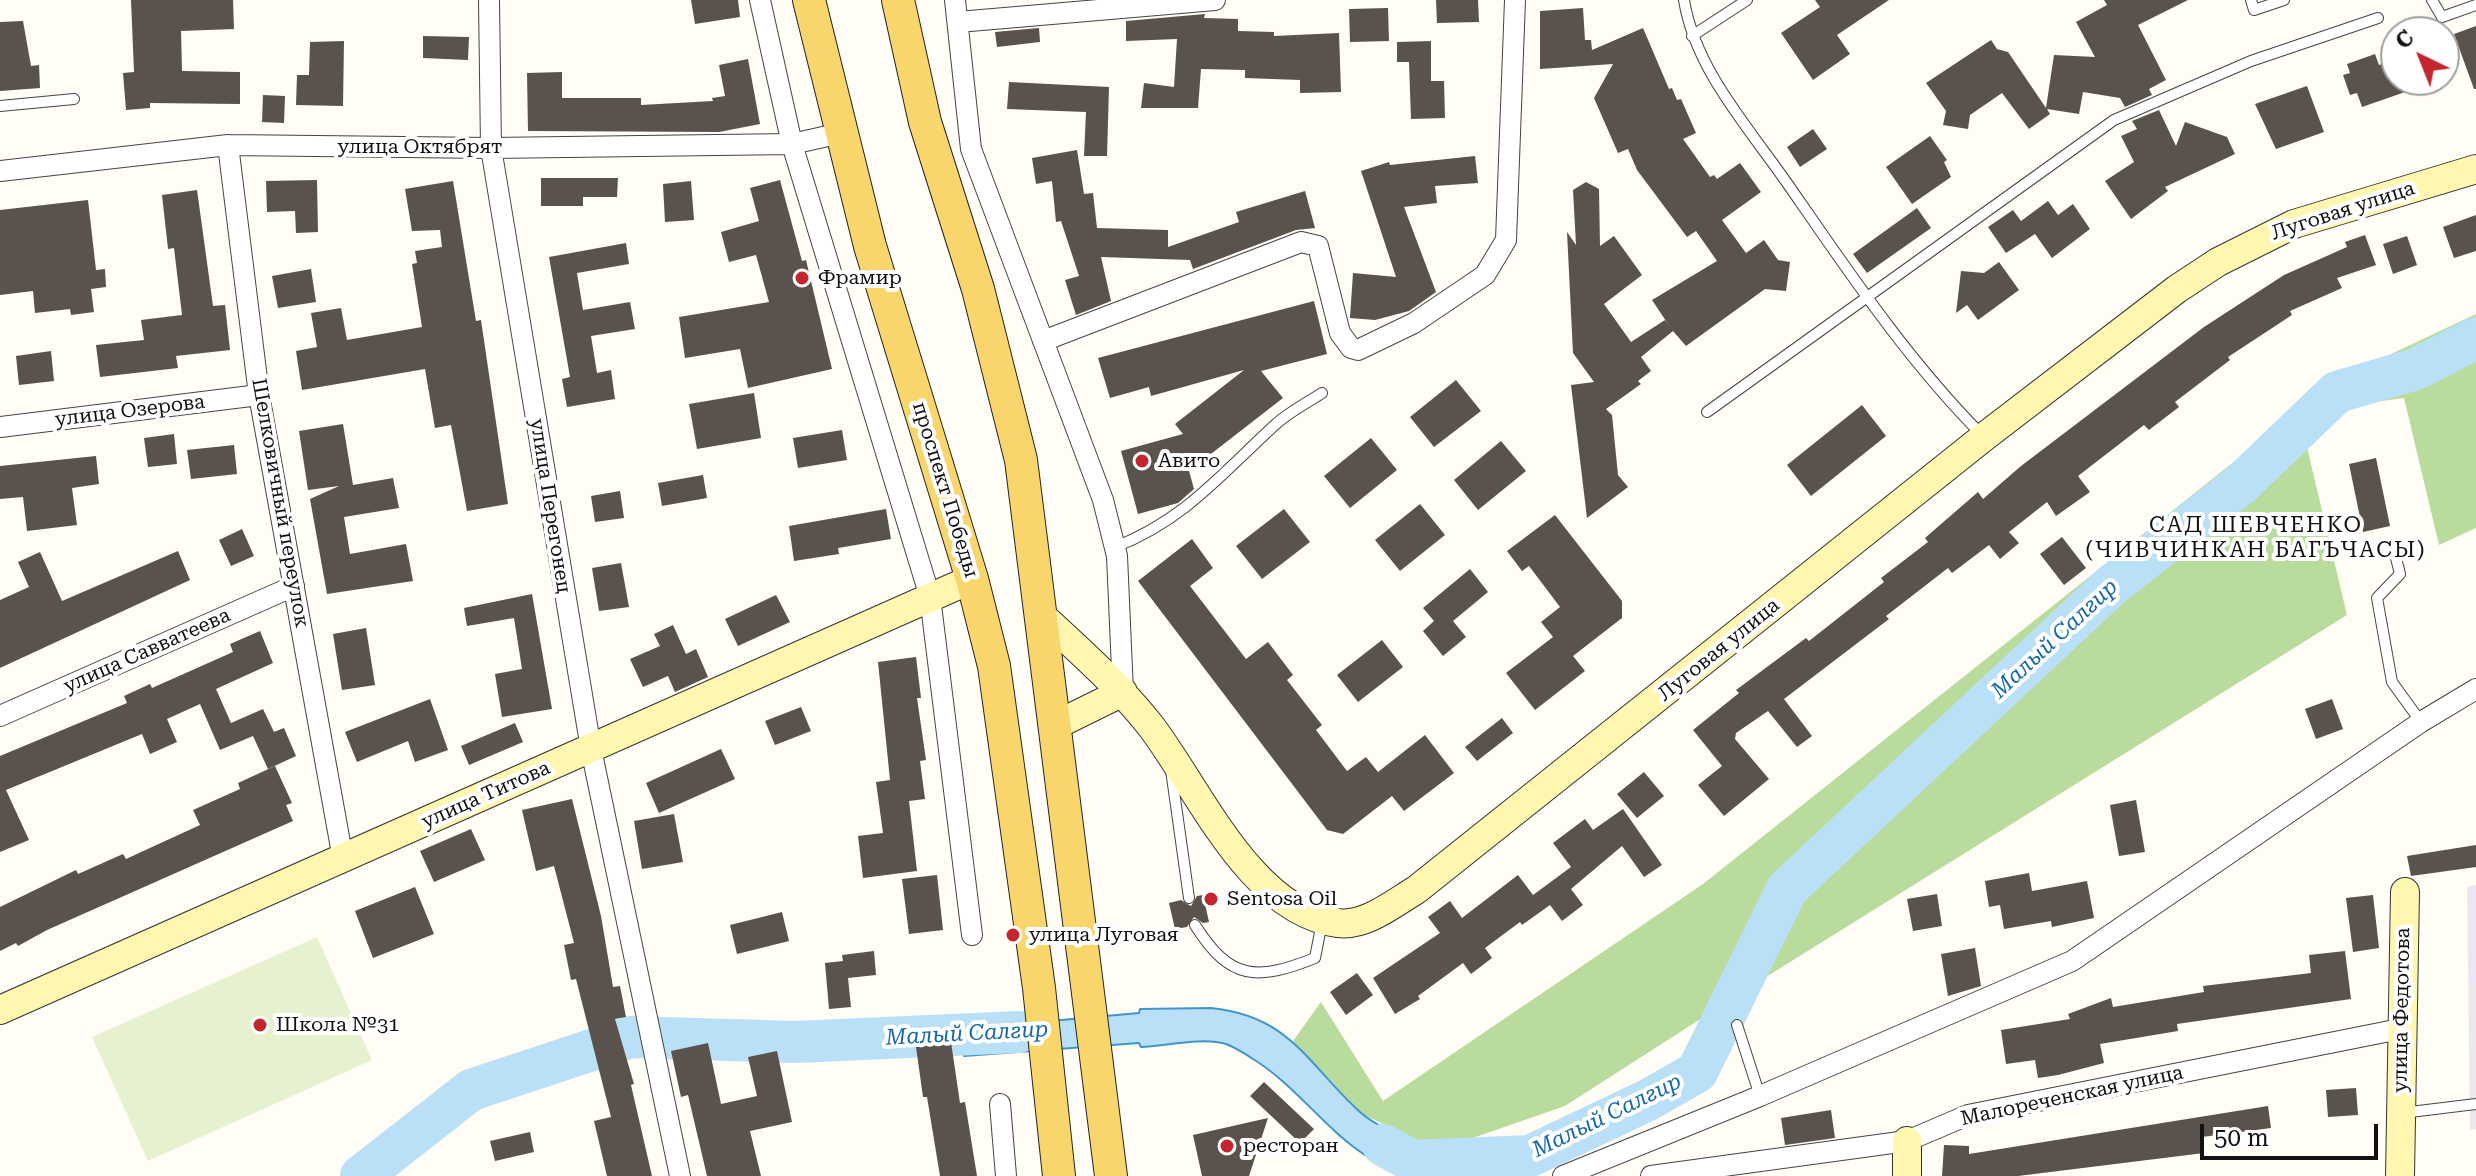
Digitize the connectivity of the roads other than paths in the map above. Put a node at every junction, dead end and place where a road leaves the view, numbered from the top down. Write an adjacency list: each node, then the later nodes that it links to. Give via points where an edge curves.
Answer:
1 (489, 0): 22 (street, улица Перегонец)
2 (760, 0): 20 (street)
3 (809, 0): 19 (main road, проспект Победы)
4 (898, 0): 37 (main road, via 925,122 1001,371 1021,460)
5 (955, 0): 15 (street)
6 (1215, 0): 15 (street)
7 (1515, 0): 26 (street, via 1506,240 1485,275 1414,323 1358,350 1340,333 1318,246 1301,242)
8 (1684, 0): 16 (lane)
9 (1747, 0): 16 (lane)
10 (2251, 0): 11 (lane, via 2254,10)
11 (2284, 0)
12 (2432, 0): 13 (lane, via 2442,17)
13 (2476, 5)
14 (2378, 18): 25 (lane, via 2251,61 2114,120)
15 (958, 22): 26 (street, via 971,149)
16 (1692, 36): 25 (lane, via 1714,78)
17 (74, 99): 18 (lane)
18 (0, 106)
19 (841, 133): 20 (street, улица Октябрят); 34 (main road, проспект Победы, via 870,246)
20 (792, 144): 22 (street, улица Октябрят); 36 (street)
21 (228, 145): 22 (street, улица Октябрят); 24 (street, улица Октябрят); 28 (street, Шелковичный переулок)
22 (491, 148): 43 (street, улица Перегонец)
23 (2476, 169): 31 (main road, Луговая улица, via 2294,224 2231,255 2177,289)
24 (0, 171)
25 (1865, 296): 29 (lane); 31 (lane, via 1944,397)
26 (1043, 341): 32 (street, via 1103,500)
27 (1322, 393): 32 (lane, via 1278,422 1203,496 1152,533)
28 (259, 395): 30 (street, улица Озерова); 35 (street, Шелковичный переулок)
29 (1707, 412)
30 (0, 427)
31 (1984, 437): 48 (main road, Луговая улица, via 1416,890 1361,920)
32 (1115, 547): 39 (street)
33 (2394, 550): 41 (lane, via 2400,574 2377,598 2392,682)
34 (972, 579): 36 (main road, улица Титова); 61 (main road, проспект Победы, via 994,666)
35 (294, 586): 40 (street, улица Савватеева); 45 (street, Шелковичный переулок)
36 (930, 597): 43 (main road, улица Титова); 50 (street)
37 (1042, 616): 39 (main road, Луговая улица); 42 (main road)
38 (2476, 689): 41 (street)
39 (1123, 692): 42 (main road); 44 (main road, Луговая улица)
40 (0, 716)
41 (2421, 722): 54 (street, via 2072,961)
42 (1054, 726): 62 (main road)
43 (591, 749): 45 (main road, улица Титова); 59 (street, улица Перегонец)
44 (1169, 750): 47 (lane); 48 (main road, Луговая улица, via 1202,807 1264,884 1295,908)
45 (343, 859): 51 (main road, улица Титова)
46 (2405, 892): 53 (main road, улица Федотова)
47 (1189, 898)
48 (1322, 920): 49 (lane, via 1315,958 1257,974 1221,960)
49 (1195, 925)
50 (972, 935)
51 (0, 1010)
52 (1737, 1025): 54 (lane)
53 (2400, 1029): 57 (main road, улица Федотова); 58 (street, Малореченская улица, via 1968,1115)
54 (1760, 1096): 63 (street)
55 (1000, 1104): 60 (street)
56 (2476, 1104): 57 (lane)
57 (2400, 1113): 66 (main road, улица Федотова)
58 (1907, 1141): 64 (street, Малореченская улица); 65 (main road)
59 (680, 1176)
60 (1006, 1176)
61 (1059, 1176)
62 (1111, 1176)
63 (1563, 1176)
64 (1651, 1176)
65 (1907, 1176)
66 (2400, 1176)

